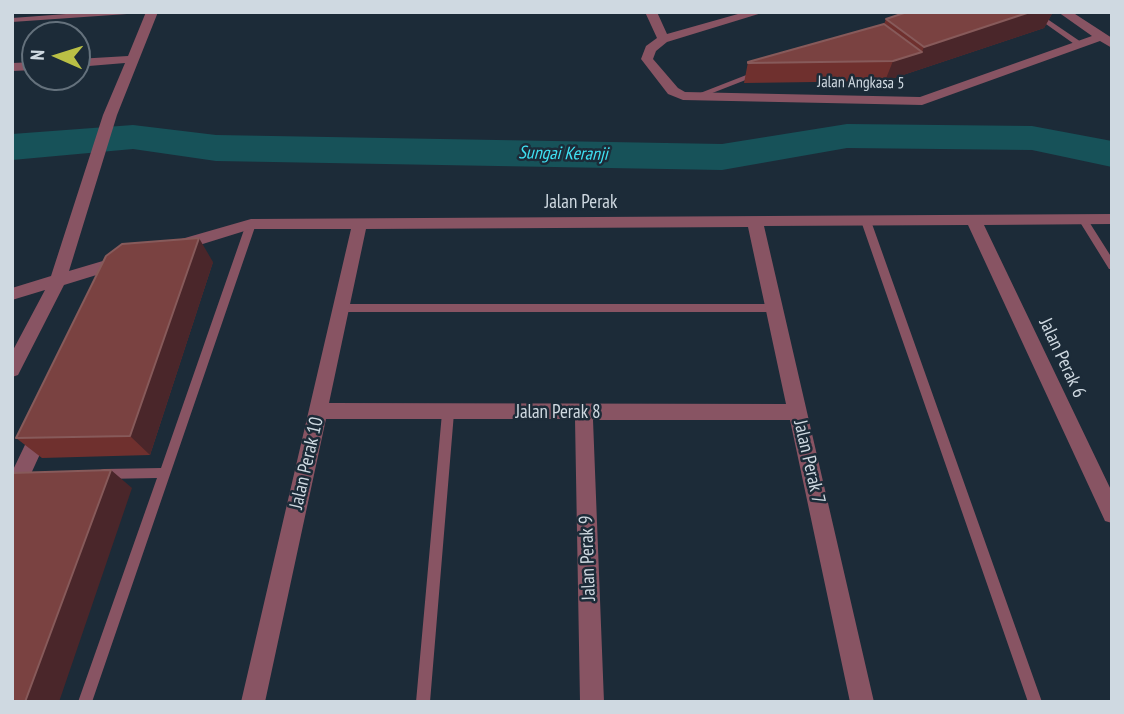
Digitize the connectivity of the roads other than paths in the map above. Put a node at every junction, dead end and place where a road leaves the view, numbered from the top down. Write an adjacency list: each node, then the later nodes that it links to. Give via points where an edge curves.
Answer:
1 (127, 12): 7 (lane)
2 (152, 12): 11 (street)
3 (651, 12): 8 (street)
4 (759, 12): 8 (street)
5 (1032, 12): 10 (lane)
6 (1064, 12): 9 (street)
7 (12, 20)
8 (663, 39): 14 (street, via 650,48 647,58 673,91)
9 (1106, 41): 10 (street, Jalan Angkasa 5)
10 (1080, 44): 14 (street, Jalan Angkasa 5, via 922,101)
11 (132, 59): 12 (street); 24 (street)
12 (91, 62)
13 (765, 71): 14 (lane)
14 (694, 97)
15 (1083, 219): 16 (street, Jalan Perak); 18 (street, Jalan Perak); 23 (lane)
16 (1112, 219)
17 (866, 221): 18 (street, Jalan Perak); 19 (street, Jalan Perak); 44 (lane)
18 (974, 221): 38 (street, Jalan Perak 6)
19 (755, 222): 20 (street, Jalan Perak); 28 (street, Jalan Perak 7)
20 (360, 223): 21 (street, Jalan Perak); 27 (street, Jalan Perak 10)
21 (251, 224): 22 (street, Jalan Perak); 35 (lane)
22 (160, 250)
23 (1112, 266)
24 (58, 281): 25 (street, via 128,260); 26 (street); 29 (street)
25 (110, 286)
26 (12, 294)
27 (341, 308): 28 (lane); 30 (street, Jalan Perak 10)
28 (774, 308): 32 (street, Jalan Perak 7)
29 (12, 370)
30 (319, 411): 33 (street, Jalan Perak 8); 40 (street, Jalan Perak 10)
31 (50, 412): 37 (street, via 27,475)
32 (797, 412): 34 (street, Jalan Perak 8); 43 (street, Jalan Perak 7)
33 (448, 413): 34 (street, Jalan Perak 8); 41 (lane)
34 (584, 413): 42 (street, Jalan Perak 9)
35 (164, 473): 36 (lane); 39 (lane)
36 (86, 474)
37 (12, 493)
38 (1112, 514)
39 (85, 702)
40 (253, 702)
41 (423, 702)
42 (592, 702)
43 (862, 702)
44 (1035, 702)

